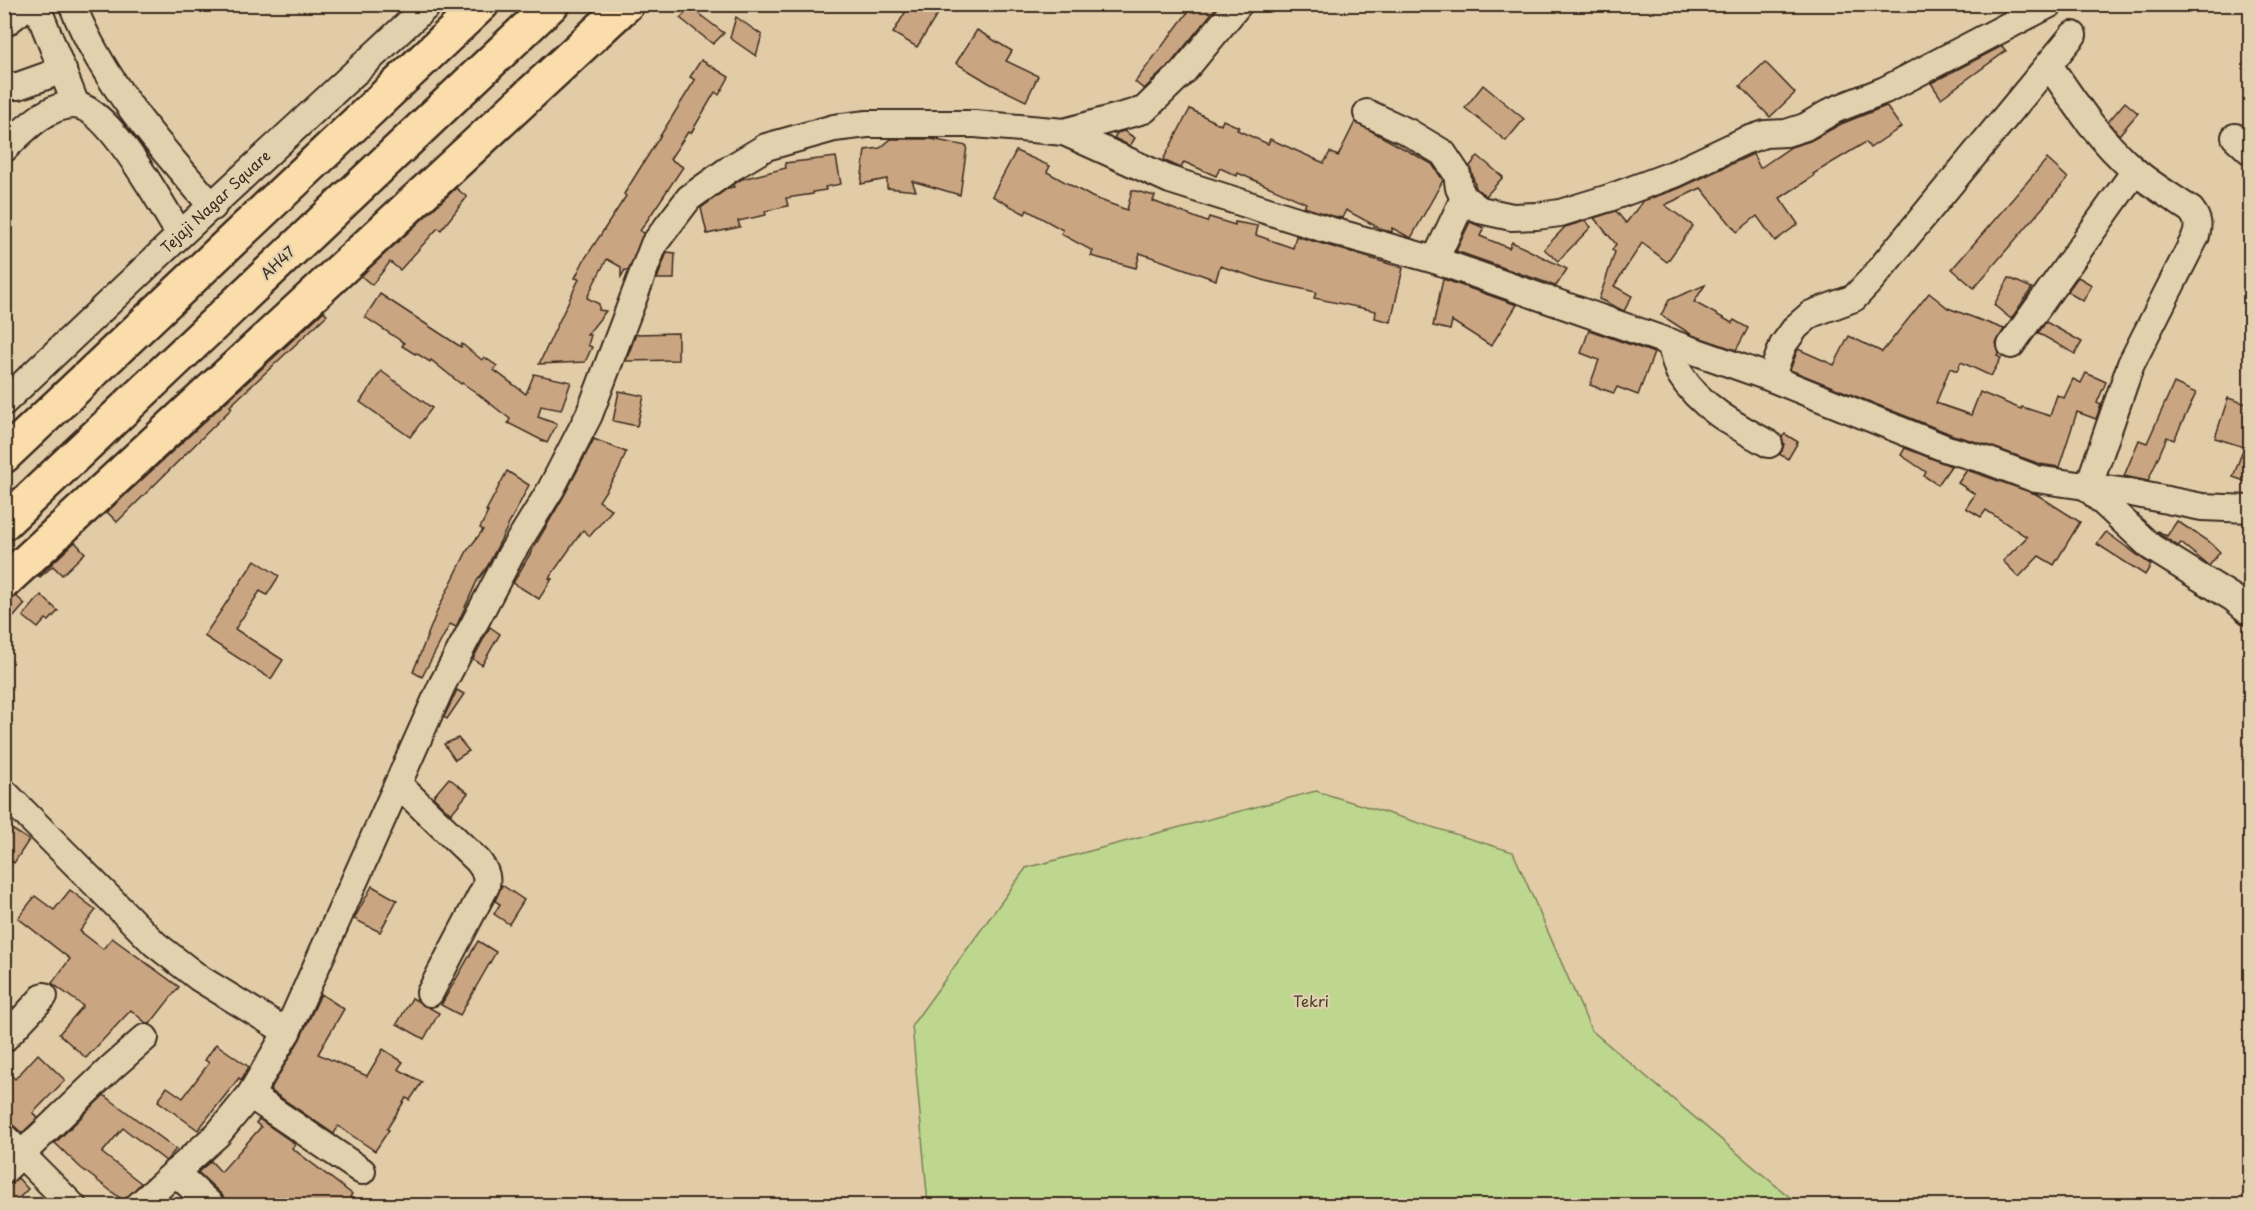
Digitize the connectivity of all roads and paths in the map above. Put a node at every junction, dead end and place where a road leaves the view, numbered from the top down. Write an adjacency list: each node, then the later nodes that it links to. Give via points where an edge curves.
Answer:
1 (30, 4): 10 (street)
2 (36, 4): 13 (street)
3 (72, 4): 21 (street, via 125,102)
4 (429, 4): 21 (street, Tejaji Nagar Square)
5 (482, 4): 29 (highway)
6 (552, 4): 32 (highway, AH47)
7 (627, 4): 33 (highway)
8 (1239, 4): 17 (street, via 1183,72 1144,110)
9 (2050, 4): 20 (street, via 1805,127 1744,141 1674,174 1609,198 1560,213 1512,217 1480,210)
10 (4, 24)
11 (2073, 35): 12 (street)
12 (2049, 66): 19 (street, via 2090,126); 26 (street, via 1860,292 1840,305 1811,314 1796,327 1783,345)
13 (63, 70): 14 (street, via 18,86); 15 (street)
14 (4, 86)
15 (76, 105): 18 (street, via 63,106 42,116); 22 (street, via 101,120 137,164)
16 (1367, 113): 20 (street, via 1443,153)
17 (1064, 132): 23 (street, via 1170,180); 35 (street, via 975,124 867,124 834,128 766,147 689,198 654,244 589,415 442,685)
18 (4, 149)
19 (2135, 171): 25 (street); 30 (street, via 2191,210 2199,227 2131,364)
20 (1464, 198): 23 (street)
21 (213, 207): 22 (street, Tejaji Nagar Square)
22 (180, 235): 27 (street, Tejaji Nagar Square)
23 (1436, 260): 24 (street)
24 (1670, 342): 26 (street); 28 (street, via 1679,372 1695,394)
25 (2011, 345)
26 (1771, 378): 30 (street, via 1947,449 2036,480)
27 (4, 402)
28 (1769, 444)
29 (4, 456)
30 (2088, 488): 31 (street, via 2202,507); 34 (street, via 2151,547)
31 (2250, 509)
32 (4, 523)
33 (4, 582)
34 (2250, 612)
35 (398, 784): 37 (street, via 478,861 488,879); 39 (street)
36 (4, 792): 39 (street, via 155,944 199,978)
37 (430, 993)
38 (44, 996): 41 (street)
39 (287, 1032): 42 (street)
40 (145, 1038): 43 (street)
41 (4, 1039)
42 (250, 1095): 44 (street); 45 (street, via 218,1134)
43 (10, 1154): 46 (street)
44 (362, 1171)
45 (175, 1172): 47 (street); 48 (street)
46 (73, 1206)
47 (138, 1206)
48 (212, 1206)

